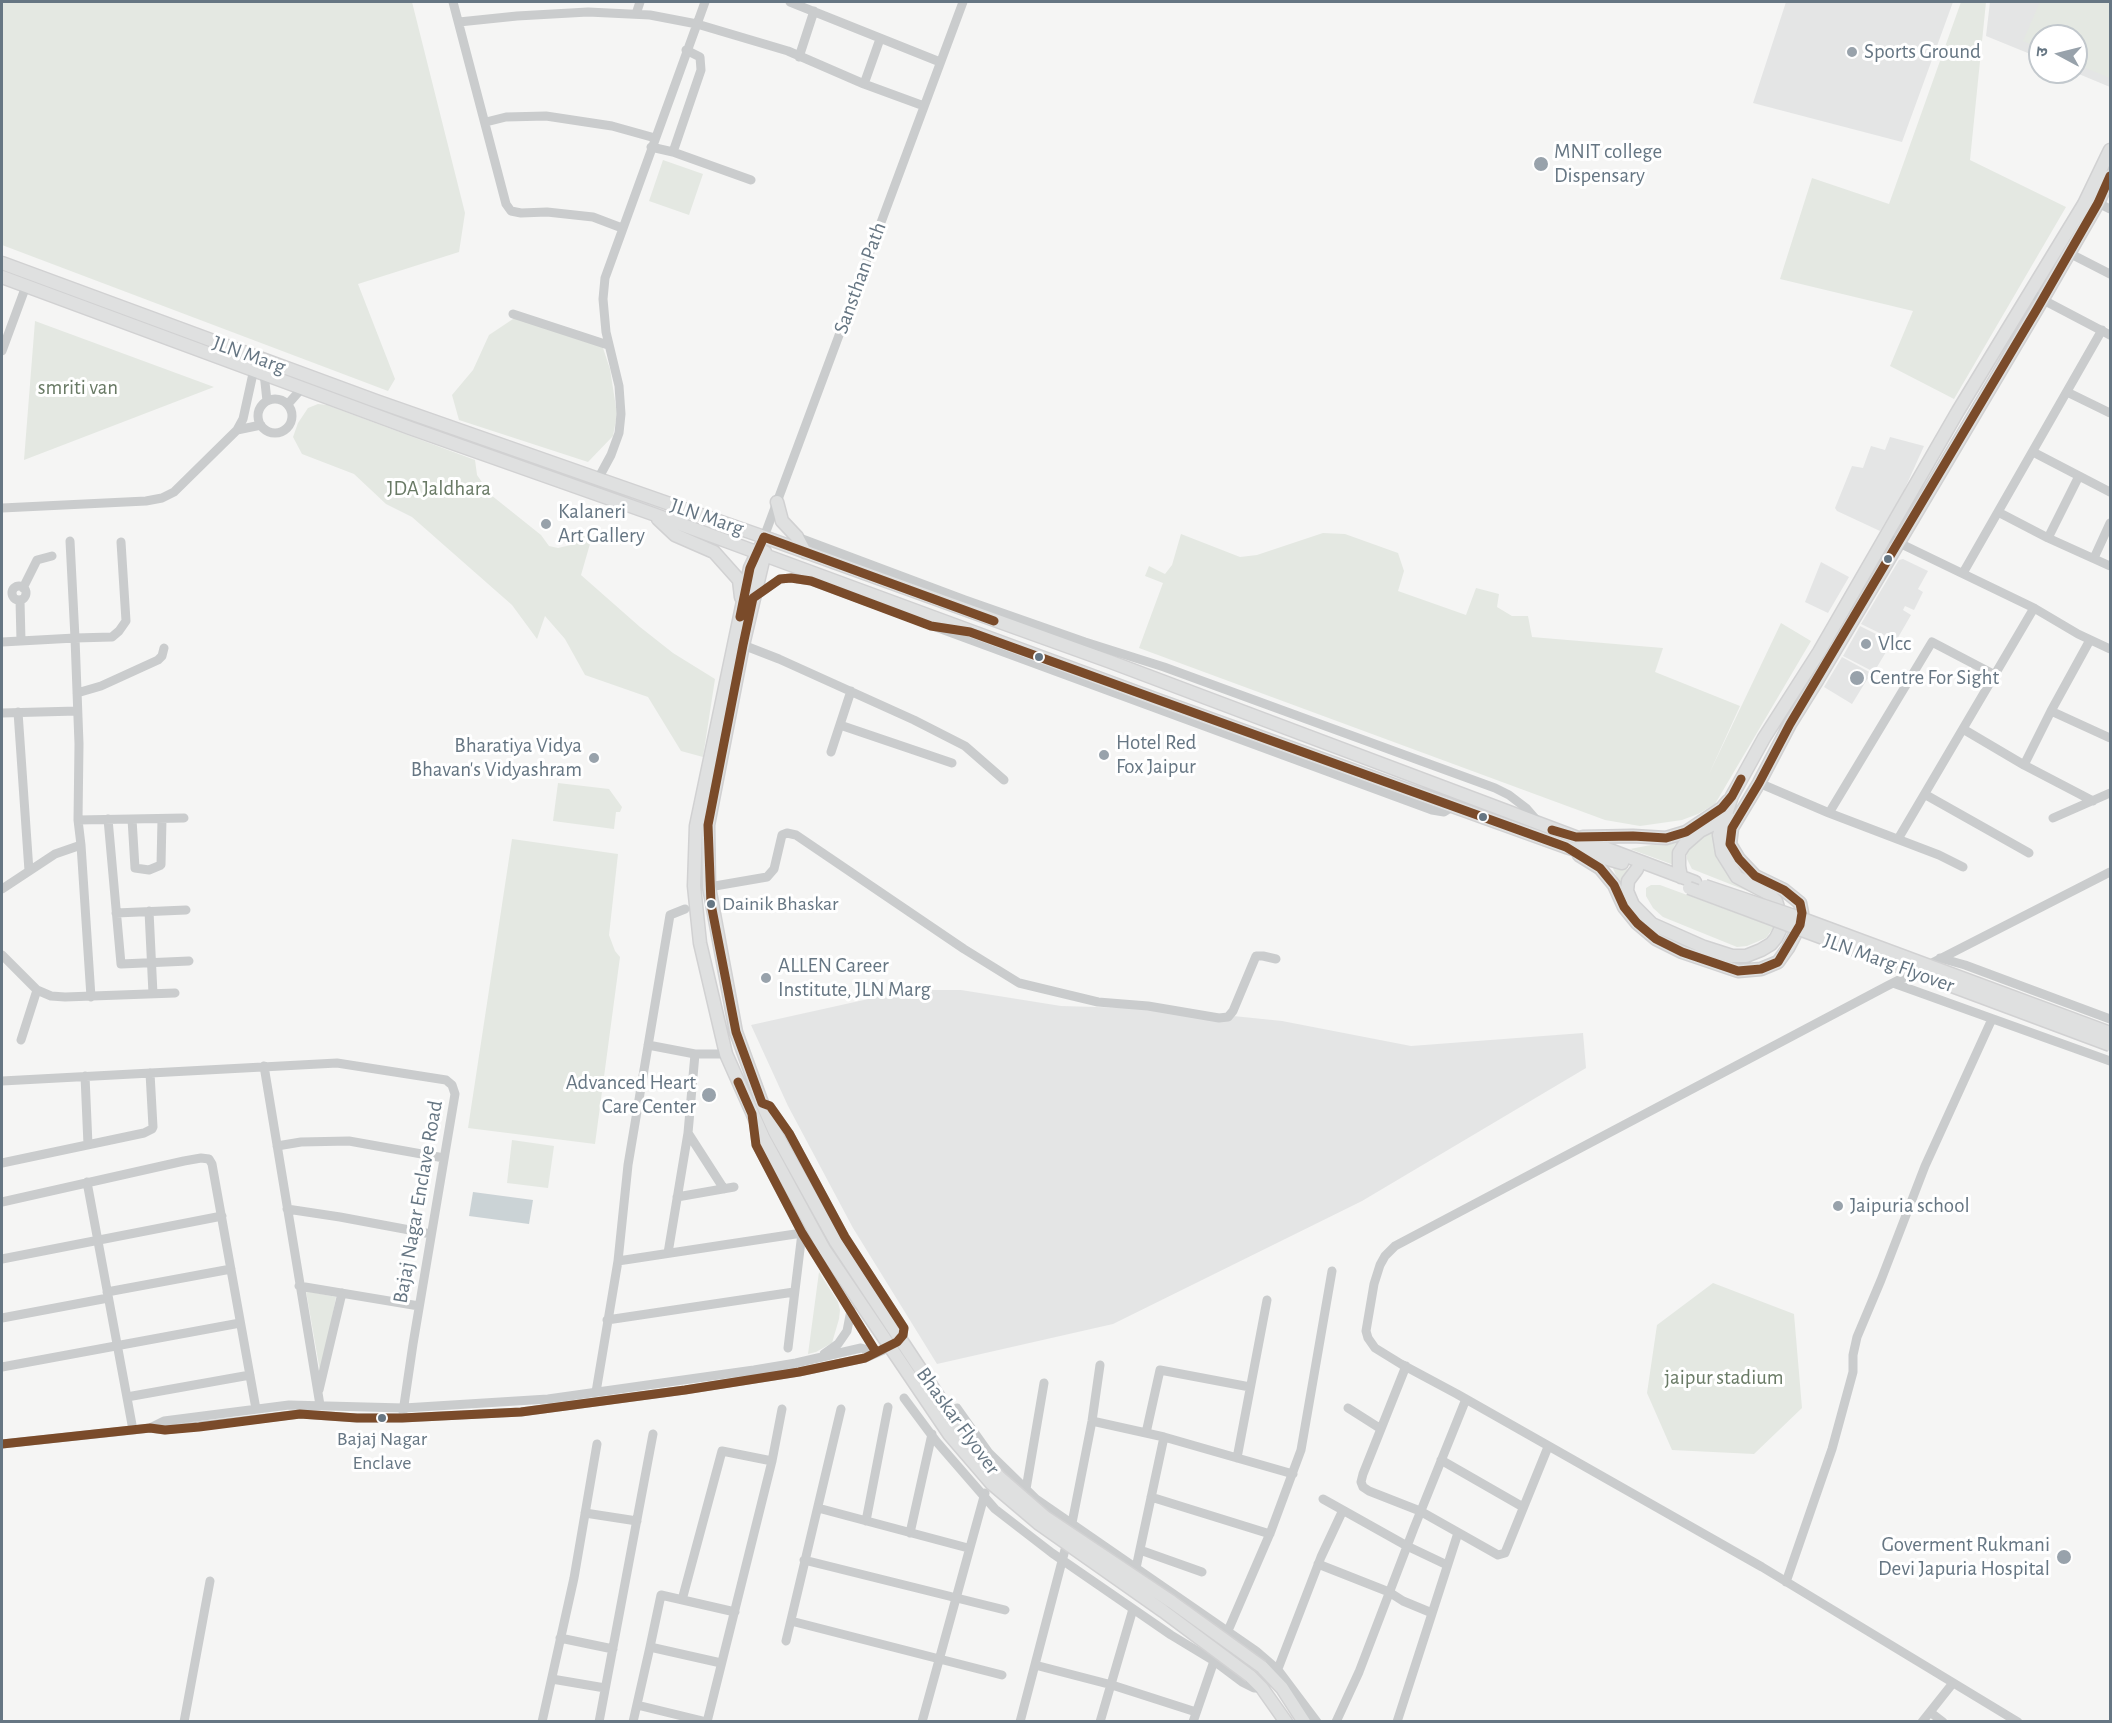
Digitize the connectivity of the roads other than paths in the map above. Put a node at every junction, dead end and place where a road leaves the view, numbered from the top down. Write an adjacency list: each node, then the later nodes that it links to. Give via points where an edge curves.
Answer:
1 (453, 2): 8 (street)
2 (640, 2): 7 (street)
3 (705, 2): 9 (street)
4 (790, 2): 6 (street)
5 (963, 2): 13 (street, Sansthan Path)
6 (814, 11): 10 (street); 12 (street)
7 (636, 14): 8 (street, via 588,12); 9 (street)
8 (459, 22): 16 (street)
9 (697, 24): 11 (street); 12 (street)
10 (880, 39): 13 (street); 14 (street)
11 (686, 50): 17 (street); 19 (street, via 700,57 701,70)
12 (799, 57): 14 (street)
13 (940, 62): 15 (street, Sansthan Path)
14 (864, 84): 15 (street)
15 (924, 106): 48 (street, Sansthan Path)
16 (486, 122): 17 (street, via 546,116 612,126); 24 (street, via 511,211 593,218)
17 (653, 143): 19 (street); 24 (street)
18 (2110, 150): 30 (main road, via 2084,204)
19 (673, 152): 21 (street)
20 (2110, 176): 22 (main road)
21 (751, 180)
22 (2098, 203): 23 (street); 25 (main road)
23 (2110, 209)
24 (622, 228): 34 (street, via 605,278)
25 (2069, 253): 27 (street); 31 (main road)
26 (2, 263): 46 (main road, JLN Marg)
27 (2110, 274)
28 (2, 277): 29 (main road, JLN Marg)
29 (26, 286): 35 (street); 36 (main road, JLN Marg)
30 (2030, 293): 31 (street); 54 (main road)
31 (2043, 299): 33 (street); 59 (main road)
32 (513, 314): 34 (street)
33 (2106, 332): 38 (street)
34 (608, 345): 46 (street, via 619,386 621,414 619,433)
35 (2, 351)
36 (259, 371): 37 (main road, JLN Marg); 39 (street); 43 (street)
37 (302, 388): 40 (street); 51 (main road, JLN Marg)
38 (2067, 392): 41 (street); 44 (street)
39 (267, 401): 40 (street, via 278,399); 42 (street, via 260,409)
40 (288, 404): 42 (street, via 292,420 285,429 275,433)
41 (2110, 413)
42 (261, 425): 43 (street)
43 (237, 430): 49 (street, via 174,492 162,498)
44 (2032, 452): 45 (street); 50 (street)
45 (2079, 476): 47 (street); 56 (street)
46 (598, 479): 55 (main road, JLN Marg)
47 (2110, 492)
48 (777, 502): 53 (main road, via 782,521); 55 (street, Sansthan Path)
49 (2, 508)
50 (1998, 512): 56 (street); 65 (street)
51 (653, 514): 61 (main road, JLN Marg); 70 (main road, via 675,535 714,552 739,580)
52 (2110, 523): 63 (street)
53 (797, 537): 60 (main road); 66 (street)
54 (1886, 537): 59 (street); 67 (main road)
55 (767, 538): 60 (main road, JLN Marg); 61 (main road)
56 (2048, 538): 63 (street)
57 (70, 541): 74 (street)
58 (121, 542): 74 (street, via 126,621 112,637)
59 (1899, 543): 65 (street); 68 (main road)
60 (805, 552): 66 (main road, JLN Marg)
61 (761, 555): 69 (main road); 70 (main road, via 750,568); 73 (main road, JLN Marg)
62 (52, 556): 76 (street, via 37,560 23,588 26,594 20,600)
63 (2094, 558): 64 (street)
64 (2110, 566)
65 (1963, 573): 71 (street)
66 (900, 581): 111 (main road, JLN Marg); 111 (street, via 1164,667 1495,788 1526,808)
67 (1857, 587): 68 (main road); 99 (main road)
68 (1869, 594): 96 (main road)
69 (753, 598): 72 (street, via 780,579 791,578); 78 (main road)
70 (742, 608): 110 (main road)
71 (2034, 608): 75 (street); 82 (street)
72 (931, 626): 73 (main road); 81 (street)
73 (970, 632): 81 (main road, JLN Marg)
74 (75, 638): 76 (street); 84 (street)
75 (2090, 640): 80 (street); 86 (street)
76 (21, 641): 77 (street)
77 (2, 642)
78 (743, 645): 83 (street); 110 (main road)
79 (164, 648): 84 (street, via 158,660)
80 (2110, 649)
81 (1074, 673): 115 (main road, JLN Marg)
82 (1995, 675): 90 (street); 102 (street, via 1932,642)
83 (851, 691): 89 (street); 95 (street, via 965,746)
84 (77, 693): 85 (street)
85 (77, 711): 87 (street); 109 (street)
86 (2051, 711): 91 (street); 94 (street)
87 (18, 712): 88 (street); 119 (street)
88 (2, 713)
89 (840, 725): 92 (street); 93 (street)
90 (1963, 729): 94 (street); 98 (street)
91 (2110, 738)
92 (831, 752)
93 (952, 763)
94 (2024, 765): 100 (street)
95 (1004, 780)
96 (1759, 783): 101 (main road); 102 (street)
97 (2110, 794): 100 (street)
98 (1926, 795): 113 (street); 116 (street)
99 (1732, 796): 104 (main road); 112 (main road, via 1686,832 1666,838)
100 (2093, 801): 105 (street)
101 (1742, 812): 104 (main road); 115 (main road, via 1732,828 1730,844 1755,876 1800,903 1802,913 1800,925 1778,962 1761,969 1737,971 1656,939 1624,907 1614,885 1600,868)
102 (1829, 813): 113 (street)
103 (184, 818): 108 (street)
104 (1724, 818): 118 (main road, via 1719,835 1726,862 1737,877 1767,893 1779,908 1780,930 1771,944 1761,950 1732,956 1652,924 1633,905 1627,891 1628,881); 121 (main road, via 1684,845 1679,853)
105 (2053, 818)
106 (108, 819): 107 (street); 109 (street); 128 (street)
107 (132, 819): 108 (street); 108 (street, via 135,868 149,870 161,865)
108 (162, 819)
109 (78, 820): 114 (street)
110 (702, 825): 123 (main road, Bhaskar Flyover); 146 (main road, Bhaskar Flyover, via 694,886 700,943)
111 (1543, 827): 112 (main road, JLN Marg)
112 (1576, 837): 121 (main road, JLN Marg)
113 (1898, 839): 117 (street)
114 (81, 845): 119 (street, via 55,854); 138 (street)
115 (1566, 847): 118 (main road, JLN Marg Flyover)
116 (2029, 853)
117 (1963, 867)
118 (1637, 869): 122 (main road, JLN Marg Flyover)
119 (28, 872): 124 (street)
120 (2110, 872): 130 (street)
121 (1681, 877): 122 (main road, JLN Marg Flyover)
122 (1692, 885): 141 (main road, JLN Marg Flyover, bridge, via 1803,919); 144 (main road, JLN Marg Flyover, bridge)
123 (709, 887): 131 (street, via 767,877 774,869 782,835 796,835 1019,983 1098,1002 1219,1018 1228,1017 1233,1011 1256,956); 152 (main road, Bhaskar Flyover, via 733,1020)
124 (2, 889)
125 (685, 909): 143 (street, via 670,915)
126 (186, 910): 127 (street)
127 (149, 911): 128 (street); 133 (street)
128 (116, 913): 133 (street, via 121,964)
129 (2, 957): 135 (street)
130 (1940, 958): 134 (street); 140 (street)
131 (1276, 959)
132 (189, 961): 133 (street)
133 (152, 962): 137 (street)
134 (1893, 983): 139 (street); 189 (street, via 1395,1246 1380,1265 1366,1331 1375,1348)
135 (37, 990): 138 (street, via 58,997); 142 (street)
136 (175, 993): 137 (street)
137 (153, 994): 138 (street)
138 (91, 997)
139 (1992, 1019): 147 (street); 248 (street, via 1925,1166 1857,1336 1853,1372 1835,1438)
140 (2110, 1019)
141 (2110, 1033)
142 (21, 1040)
143 (648, 1045): 145 (street); 171 (street, via 628,1165)
144 (2110, 1045)
145 (696, 1054): 146 (street); 154 (street)
146 (726, 1054): 153 (main road, Bhaskar Flyover)
147 (2110, 1061)
148 (264, 1065): 149 (street, Bajaj Nagar Enclave Road); 156 (street); 157 (street, Bajaj Nagar Enclave Road, via 352,1064 446,1080 455,1094)
149 (150, 1073): 150 (street, Bajaj Nagar Enclave Road); 155 (street, via 152,1129)
150 (85, 1076): 151 (street, Bajaj Nagar Enclave Road); 155 (street)
151 (2, 1081)
152 (762, 1103): 186 (street, via 770,1106 789,1133 853,1249 904,1328 897,1342); 266 (main road, Bhaskar Flyover, bridge, via 836,1242 960,1429 999,1477 1045,1517)
153 (752, 1114): 166 (street, via 756,1145); 272 (main road, Bhaskar Flyover, bridge, via 824,1249 949,1434 992,1484 1038,1523 1163,1611)
154 (688, 1133): 161 (street); 162 (street)
155 (88, 1144): 158 (street)
156 (277, 1146): 157 (street, via 350,1141); 164 (street)
157 (444, 1158): 167 (street, Bajaj Nagar Enclave Road)
158 (2, 1163)
159 (87, 1182): 163 (street); 165 (street, via 205,1158 212,1164); 168 (street)
160 (735, 1187): 161 (street)
161 (724, 1189): 162 (street)
162 (677, 1197): 169 (street)
163 (2, 1202)
164 (287, 1209): 167 (street); 174 (street)
165 (222, 1216): 168 (street); 172 (street)
166 (802, 1233): 169 (street); 175 (street); 180 (street)
167 (431, 1234): 179 (street, Bajaj Nagar Enclave Road)
168 (97, 1239): 170 (street); 177 (street)
169 (668, 1253): 171 (street)
170 (2, 1259)
171 (618, 1261): 182 (street)
172 (231, 1269): 177 (street); 183 (street)
173 (1332, 1271): 222 (street, via 1301,1450)
174 (299, 1286): 176 (street); 195 (street)
175 (794, 1292): 182 (street); 185 (street)
176 (342, 1293): 179 (street); 195 (street)
177 (107, 1295): 181 (street); 184 (street)
178 (1267, 1300): 193 (street)
179 (419, 1306): 206 (street, Bajaj Nagar Enclave Road)
180 (851, 1310): 186 (street); 187 (street, via 842,1339)
181 (2, 1318)
182 (607, 1320): 194 (street)
183 (240, 1323): 184 (street); 191 (street)
184 (117, 1346): 190 (street); 196 (street)
185 (788, 1348)
186 (876, 1352): 187 (street, via 861,1348); 206 (street, via 865,1358 799,1372 663,1394 521,1412)
187 (820, 1358): 194 (street)
188 (1100, 1365): 207 (street)
189 (1406, 1366): 198 (street); 209 (street)
190 (2, 1367)
191 (250, 1375): 196 (street); 203 (street)
192 (1044, 1383): 223 (street)
193 (1250, 1387): 211 (street, via 1160,1370); 218 (street)
194 (596, 1392): 206 (street)
195 (318, 1394): 199 (street)
196 (127, 1397): 210 (street)
197 (904, 1398): 213 (street)
198 (1466, 1399): 217 (street); 219 (street)
199 (320, 1405): 203 (street); 206 (street)
200 (888, 1407): 233 (street)
201 (957, 1408): 221 (street, via 988,1453)
202 (1348, 1408): 209 (street)
203 (256, 1409): 208 (street, via 164,1421)
204 (782, 1409): 220 (street)
205 (841, 1409): 228 (street)
206 (403, 1413): 208 (street, via 357,1418 300,1414 165,1430)
207 (1092, 1421): 211 (street); 234 (street)
208 (150, 1428): 210 (street)
209 (1381, 1429): 230 (street, via 1363,1474 1363,1487)
210 (133, 1430): 215 (street)
211 (1146, 1433): 214 (street)
212 (653, 1434): 232 (street)
213 (932, 1434): 224 (street); 235 (street)
214 (1164, 1437): 218 (street); 225 (street)
215 (2, 1444)
216 (597, 1444): 231 (street)
217 (1548, 1447): 227 (street); 248 (street)
218 (1237, 1458): 222 (street)
219 (1441, 1460): 227 (street); 230 (street)
220 (772, 1461): 251 (street, via 722,1450); 254 (street)
221 (1006, 1470): 223 (street); 224 (street)
222 (1293, 1474): 237 (street)
223 (1026, 1489): 234 (street)
224 (983, 1495): 239 (street); 242 (street, via 995,1509)
225 (1151, 1497): 237 (street); 240 (street)
226 (1323, 1499): 229 (street)
227 (1523, 1507): 236 (street, via 1505,1553 1498,1555)
228 (818, 1508): 233 (street); 241 (street)
229 (1343, 1510): 238 (street); 243 (street)
230 (1420, 1511): 236 (street); 238 (street)
231 (585, 1513): 232 (street); 258 (street)
232 (637, 1521): 261 (street)
233 (866, 1521): 235 (street)
234 (1072, 1523): 242 (street); 245 (street)
235 (909, 1533): 239 (street)
236 (1458, 1533): 244 (street)
237 (1270, 1534): 257 (street)
238 (1407, 1546): 244 (street); 249 (street)
239 (968, 1548): 250 (street)
240 (1140, 1550): 245 (street); 246 (street)
241 (804, 1560): 250 (street); 256 (street)
242 (1063, 1560): 252 (street); 265 (street)
243 (1318, 1564): 249 (street); 266 (street)
244 (1447, 1565): 255 (street)
245 (1136, 1568): 257 (street)
246 (1202, 1572)
247 (210, 1581): 277 (street)
248 (1786, 1582): 269 (street)
249 (1389, 1592): 255 (street); 287 (street)
250 (954, 1599): 253 (street); 262 (street)
251 (682, 1600): 254 (street); 260 (street, via 661,1595)
252 (1133, 1609): 263 (street); 270 (street)
253 (1005, 1610)
254 (735, 1612): 264 (street)
255 (1432, 1613): 288 (street)
256 (791, 1621): 259 (street); 262 (street)
257 (1227, 1633): 266 (street, via 1256,1651)
258 (560, 1638): 261 (street); 268 (street)
259 (786, 1641)
260 (650, 1647): 264 (street); 273 (street)
261 (613, 1648): 271 (street)
262 (939, 1659): 267 (street); 276 (street)
263 (1214, 1661): 272 (street, via 1248,1686); 275 (street)
264 (721, 1663): 281 (street)
265 (1035, 1665): 270 (street); 282 (street)
266 (1276, 1674): 285 (main road, Bhaskar Flyover); 286 (street)
267 (1002, 1675)
268 (552, 1679): 271 (street); 278 (street)
269 (1953, 1683): 274 (street); 291 (street)
270 (1112, 1685): 275 (street); 283 (street)
271 (605, 1688): 279 (street)
272 (1262, 1688): 284 (main road, Bhaskar Flyover)
273 (637, 1705): 280 (street); 281 (street)
274 (1930, 1712): 289 (street); 290 (street)
275 (1195, 1717)
276 (924, 1721)
277 (184, 1722)
278 (543, 1722)
279 (599, 1722)
280 (633, 1722)
281 (707, 1722)
282 (1020, 1722)
283 (1100, 1722)
284 (1286, 1722)
285 (1304, 1722)
286 (1317, 1722)
287 (1336, 1722)
288 (1396, 1722)
289 (1922, 1722)
290 (1943, 1722)
291 (2018, 1722)

